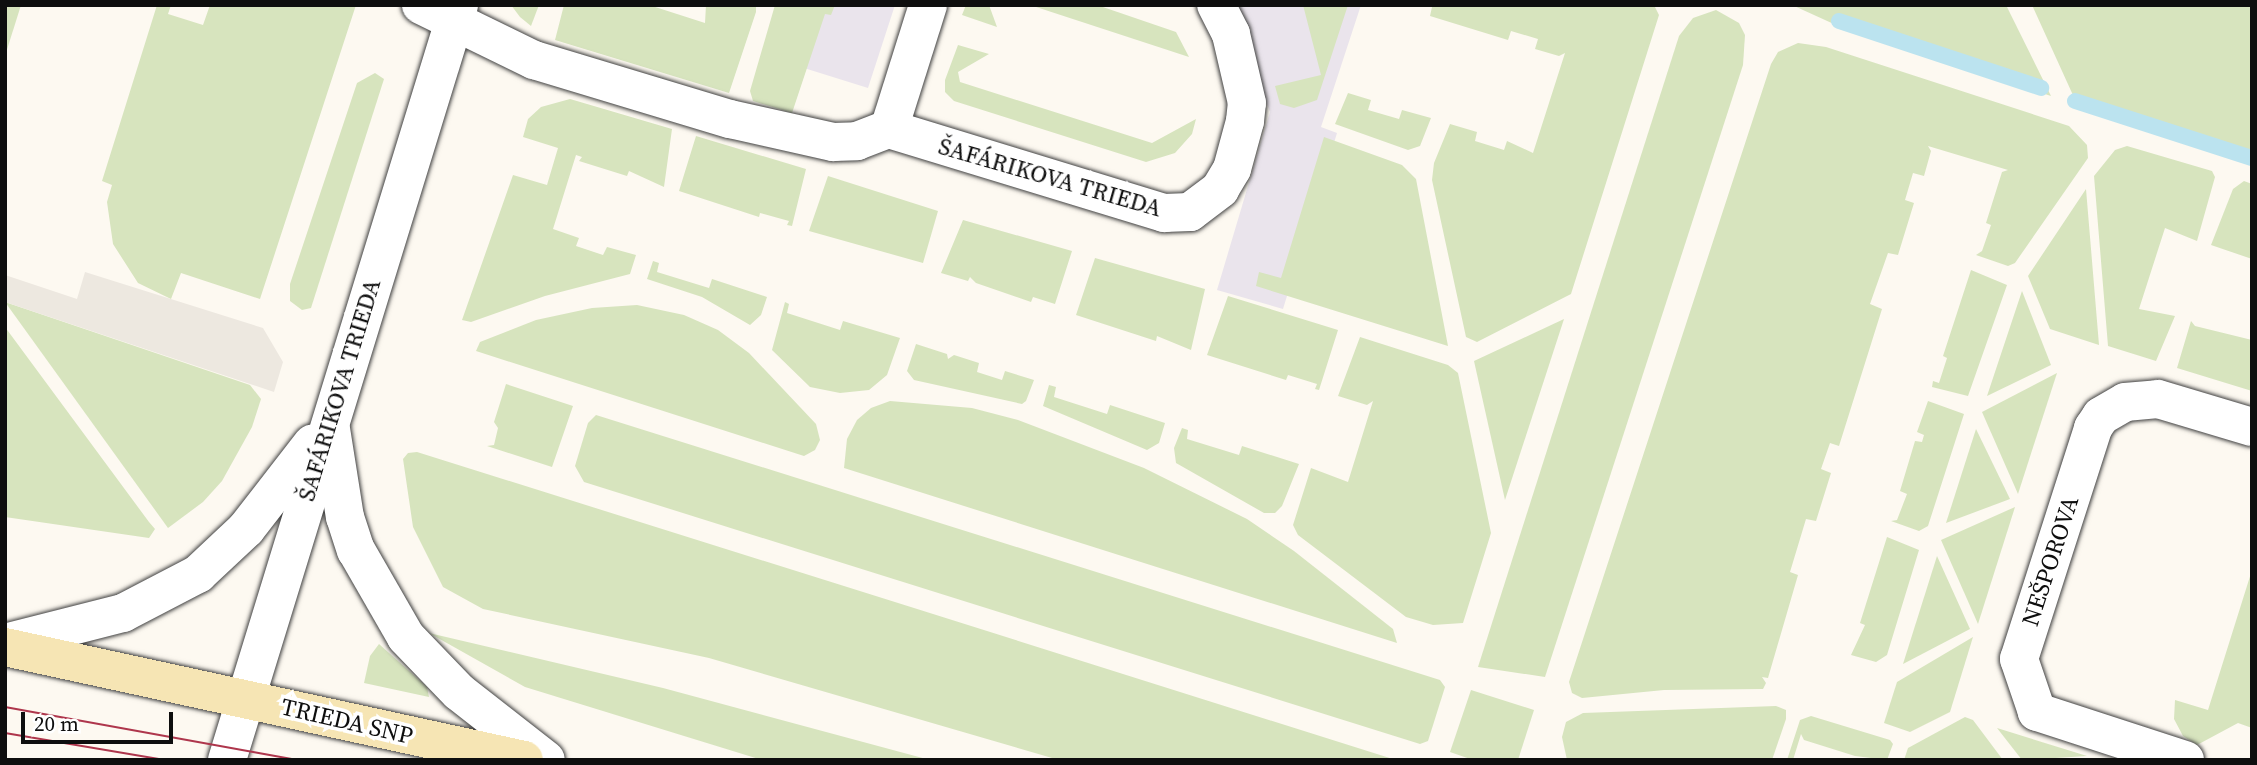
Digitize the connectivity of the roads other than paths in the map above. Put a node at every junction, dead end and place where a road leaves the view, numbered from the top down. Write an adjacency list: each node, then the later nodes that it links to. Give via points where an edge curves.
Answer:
1 (928, 5): 4 (street)
2 (1216, 5): 4 (street, ŠAFÁRIKOVA TRIEDA, via 1231,34 1247,103 1245,121 1232,169 1220,189 1190,212 1164,213)
3 (445, 10): 4 (street, ŠAFÁRIKOVA TRIEDA, via 534,60 786,135 857,141); 5 (street, ŠAFÁRIKOVA TRIEDA)
4 (889, 129)
5 (330, 420): 7 (street, TRIEDA SNP, via 246,529 198,574 123,613); 8 (street, ŠAFÁRIKOVA TRIEDA); 11 (street, via 345,517 374,586 432,667)
6 (2252, 427): 12 (street, NEŠPOROVA, via 2158,399 2125,402 2101,416 2093,428 2019,659 2037,712)
7 (5, 645): 8 (street, TRIEDA SNP)
8 (245, 698): 9 (street, ŠAFÁRIKOVA TRIEDA); 10 (street, TRIEDA SNP)
9 (227, 760)
10 (524, 760)
11 (546, 760)
12 (2185, 760)

